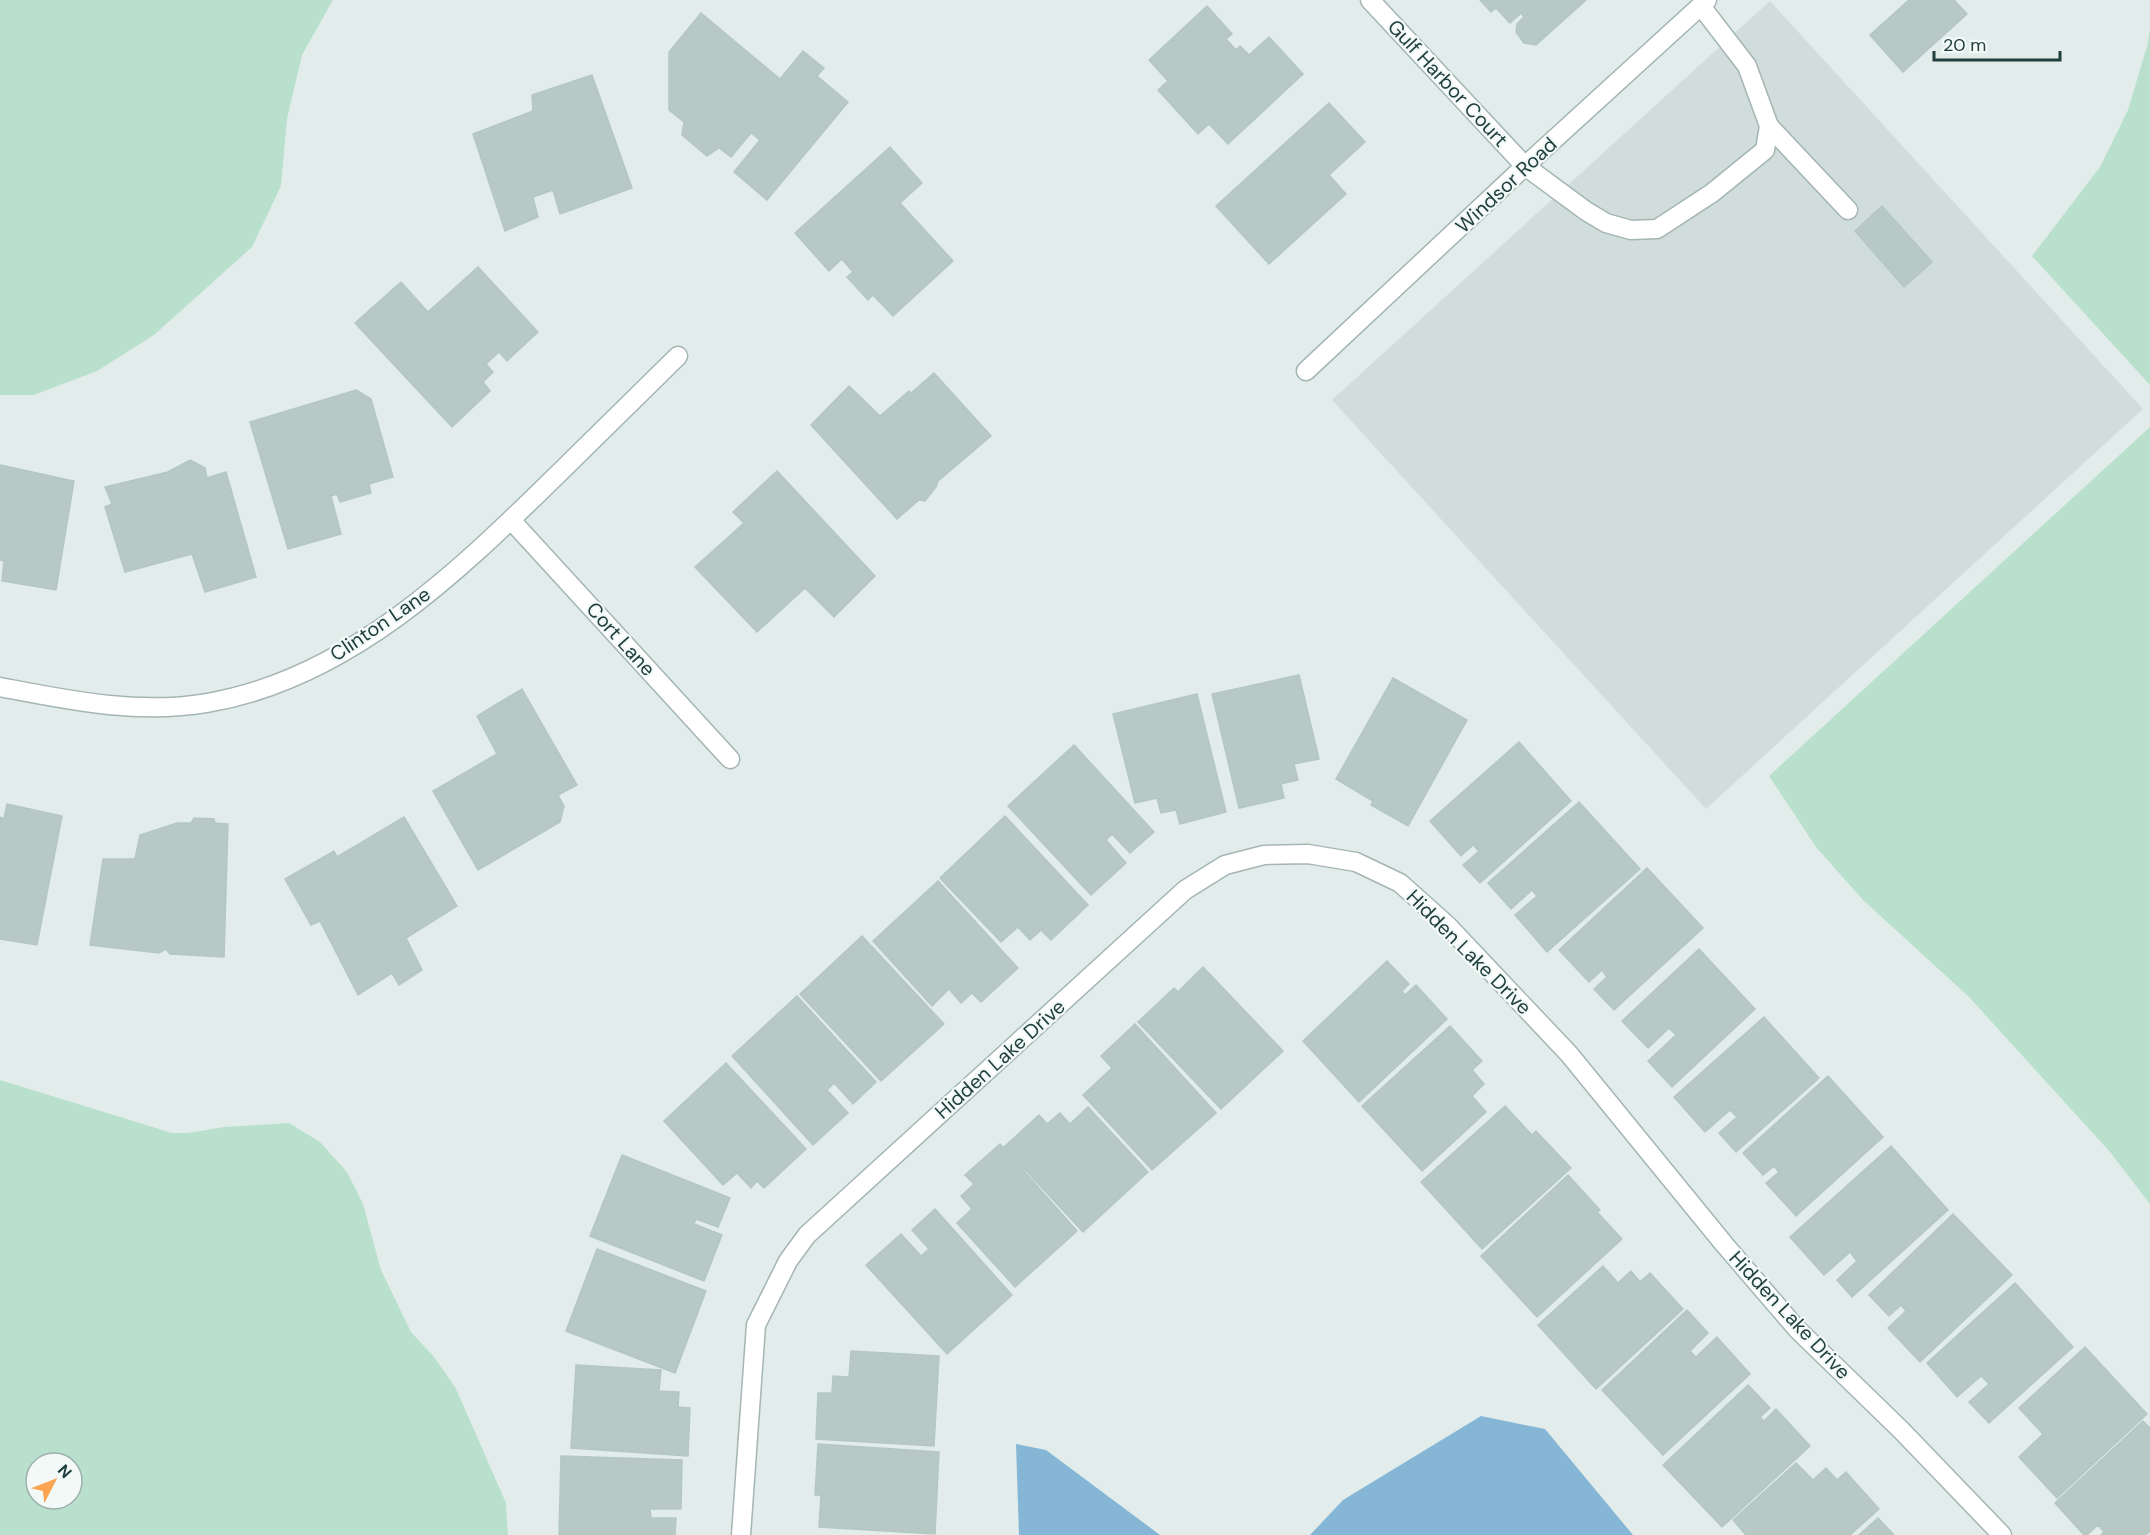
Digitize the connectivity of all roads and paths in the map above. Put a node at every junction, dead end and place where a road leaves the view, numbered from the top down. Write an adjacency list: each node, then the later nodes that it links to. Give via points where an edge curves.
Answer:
1 (1370, 0): 4 (street, Gulf Harbor Court)
2 (1704, 3): 3 (street, via 1747,66); 4 (street, Windsor Road)
3 (1769, 126): 4 (street, Gulf Harbor Court, via 1765,150 1712,193 1657,229 1631,230 1606,223); 5 (street)
4 (1525, 166): 7 (street, Windsor Road)
5 (1848, 210)
6 (678, 356): 8 (street, Clinton Lane)
7 (1306, 371)
8 (512, 520): 9 (street, Clinton Lane, via 375,633 334,658 251,693 167,708 123,708); 10 (street, Cort Lane)
9 (0, 687)
10 (730, 759)
11 (741, 1535): 12 (street, Hidden Lake Drive, via 756,1325 788,1261 807,1235 1185,890 1225,866 1264,855 1308,854 1356,862 1400,883 1447,925 1569,1054 1797,1329)
12 (2002, 1535)

